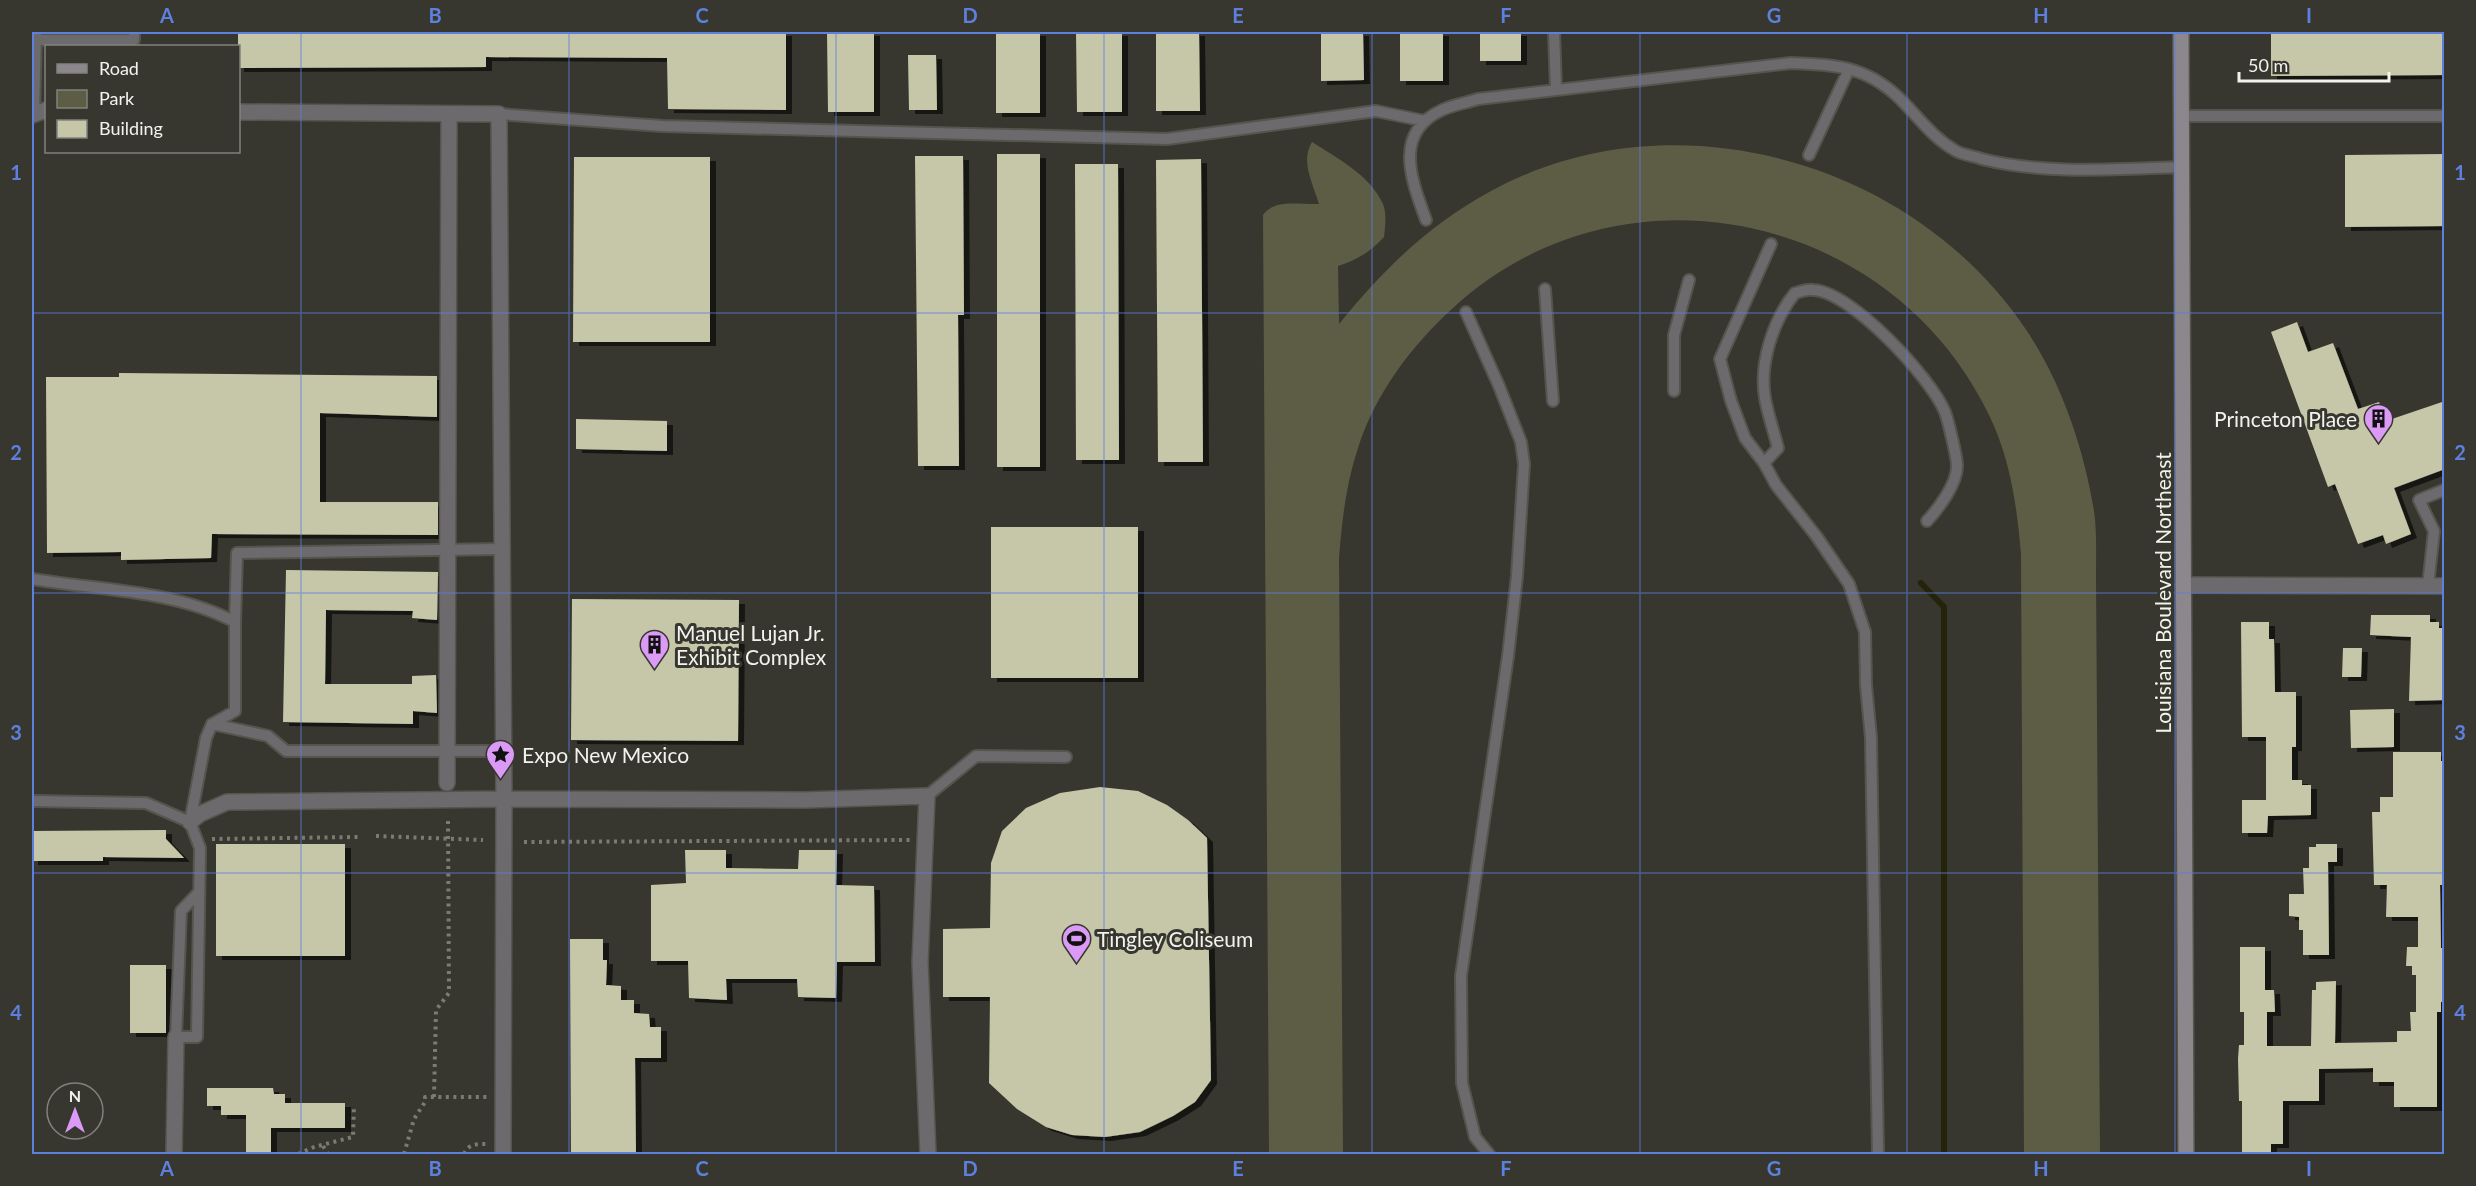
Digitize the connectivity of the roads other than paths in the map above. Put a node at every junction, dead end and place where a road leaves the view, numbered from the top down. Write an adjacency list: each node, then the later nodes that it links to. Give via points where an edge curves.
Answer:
1 (134, 32): 4 (lane, via 134,40)
2 (1554, 32): 6 (lane)
3 (2181, 32): 11 (main road, Louisiana Boulevard Northeast)
4 (36, 36): 8 (lane)
5 (1849, 69): 6 (lane, via 1791,63); 14 (lane); 15 (lane, via 1888,87 1930,132 1957,152 2030,167)
6 (1556, 89): 13 (lane, via 1478,99 1441,110)
7 (240, 112): 9 (street)
8 (37, 113)
9 (449, 114): 10 (street); 26 (street)
10 (499, 114): 13 (lane, via 662,126 1167,139 1376,111); 27 (street)
11 (2181, 116): 12 (lane); 15 (main road, Louisiana Boulevard Northeast)
12 (2445, 116)
13 (1425, 121): 16 (lane, via 1409,152 1413,182)
14 (1809, 154)
15 (2181, 167): 29 (main road, Louisiana Boulevard Northeast)
16 (1426, 220)
17 (1771, 244): 23 (lane, via 1720,359 1745,438)
18 (1689, 280): 21 (lane, via 1674,335)
19 (1545, 289): 22 (lane)
20 (1466, 312): 47 (lane, via 1500,386 1521,442 1524,464 1509,644 1461,976 1462,1083 1475,1137)
21 (1674, 391)
22 (1553, 401)
23 (1764, 463): 25 (lane, via 1778,448 1765,397 1764,367 1783,308 1795,293 1814,289 1843,301 1896,346 1914,365 1945,412 1957,467 1944,502); 48 (lane, via 1849,584 1865,632 1871,738)
24 (2445, 490): 30 (lane, via 2419,500 2434,531)
25 (1927, 521)
26 (449, 549): 27 (lane); 32 (lane, via 237,553); 35 (street)
27 (502, 549): 34 (street)
28 (32, 579): 32 (lane, via 168,598 206,608)
29 (2183, 585): 30 (street); 49 (main road, Louisiana Boulevard Northeast)
30 (2428, 586): 31 (street)
31 (2445, 586)
32 (235, 622): 33 (lane, via 235,711)
33 (212, 724): 35 (lane, via 268,736 286,751); 41 (lane)
34 (504, 752): 35 (lane); 39 (street)
35 (447, 753): 37 (street)
36 (1066, 757): 38 (lane, via 976,756)
37 (447, 783)
38 (927, 796): 39 (street, via 805,800); 46 (street, via 920,963)
39 (504, 799): 41 (street, via 227,802); 44 (street)
40 (32, 801): 41 (lane, via 146,803)
41 (190, 822): 42 (lane, via 200,848)
42 (199, 892): 43 (lane, via 181,911); 43 (lane, via 197,1037)
43 (176, 1037): 45 (street)
44 (503, 1149)
45 (174, 1155)
46 (928, 1155)
47 (1489, 1155)
48 (1878, 1155)
49 (2186, 1155)

